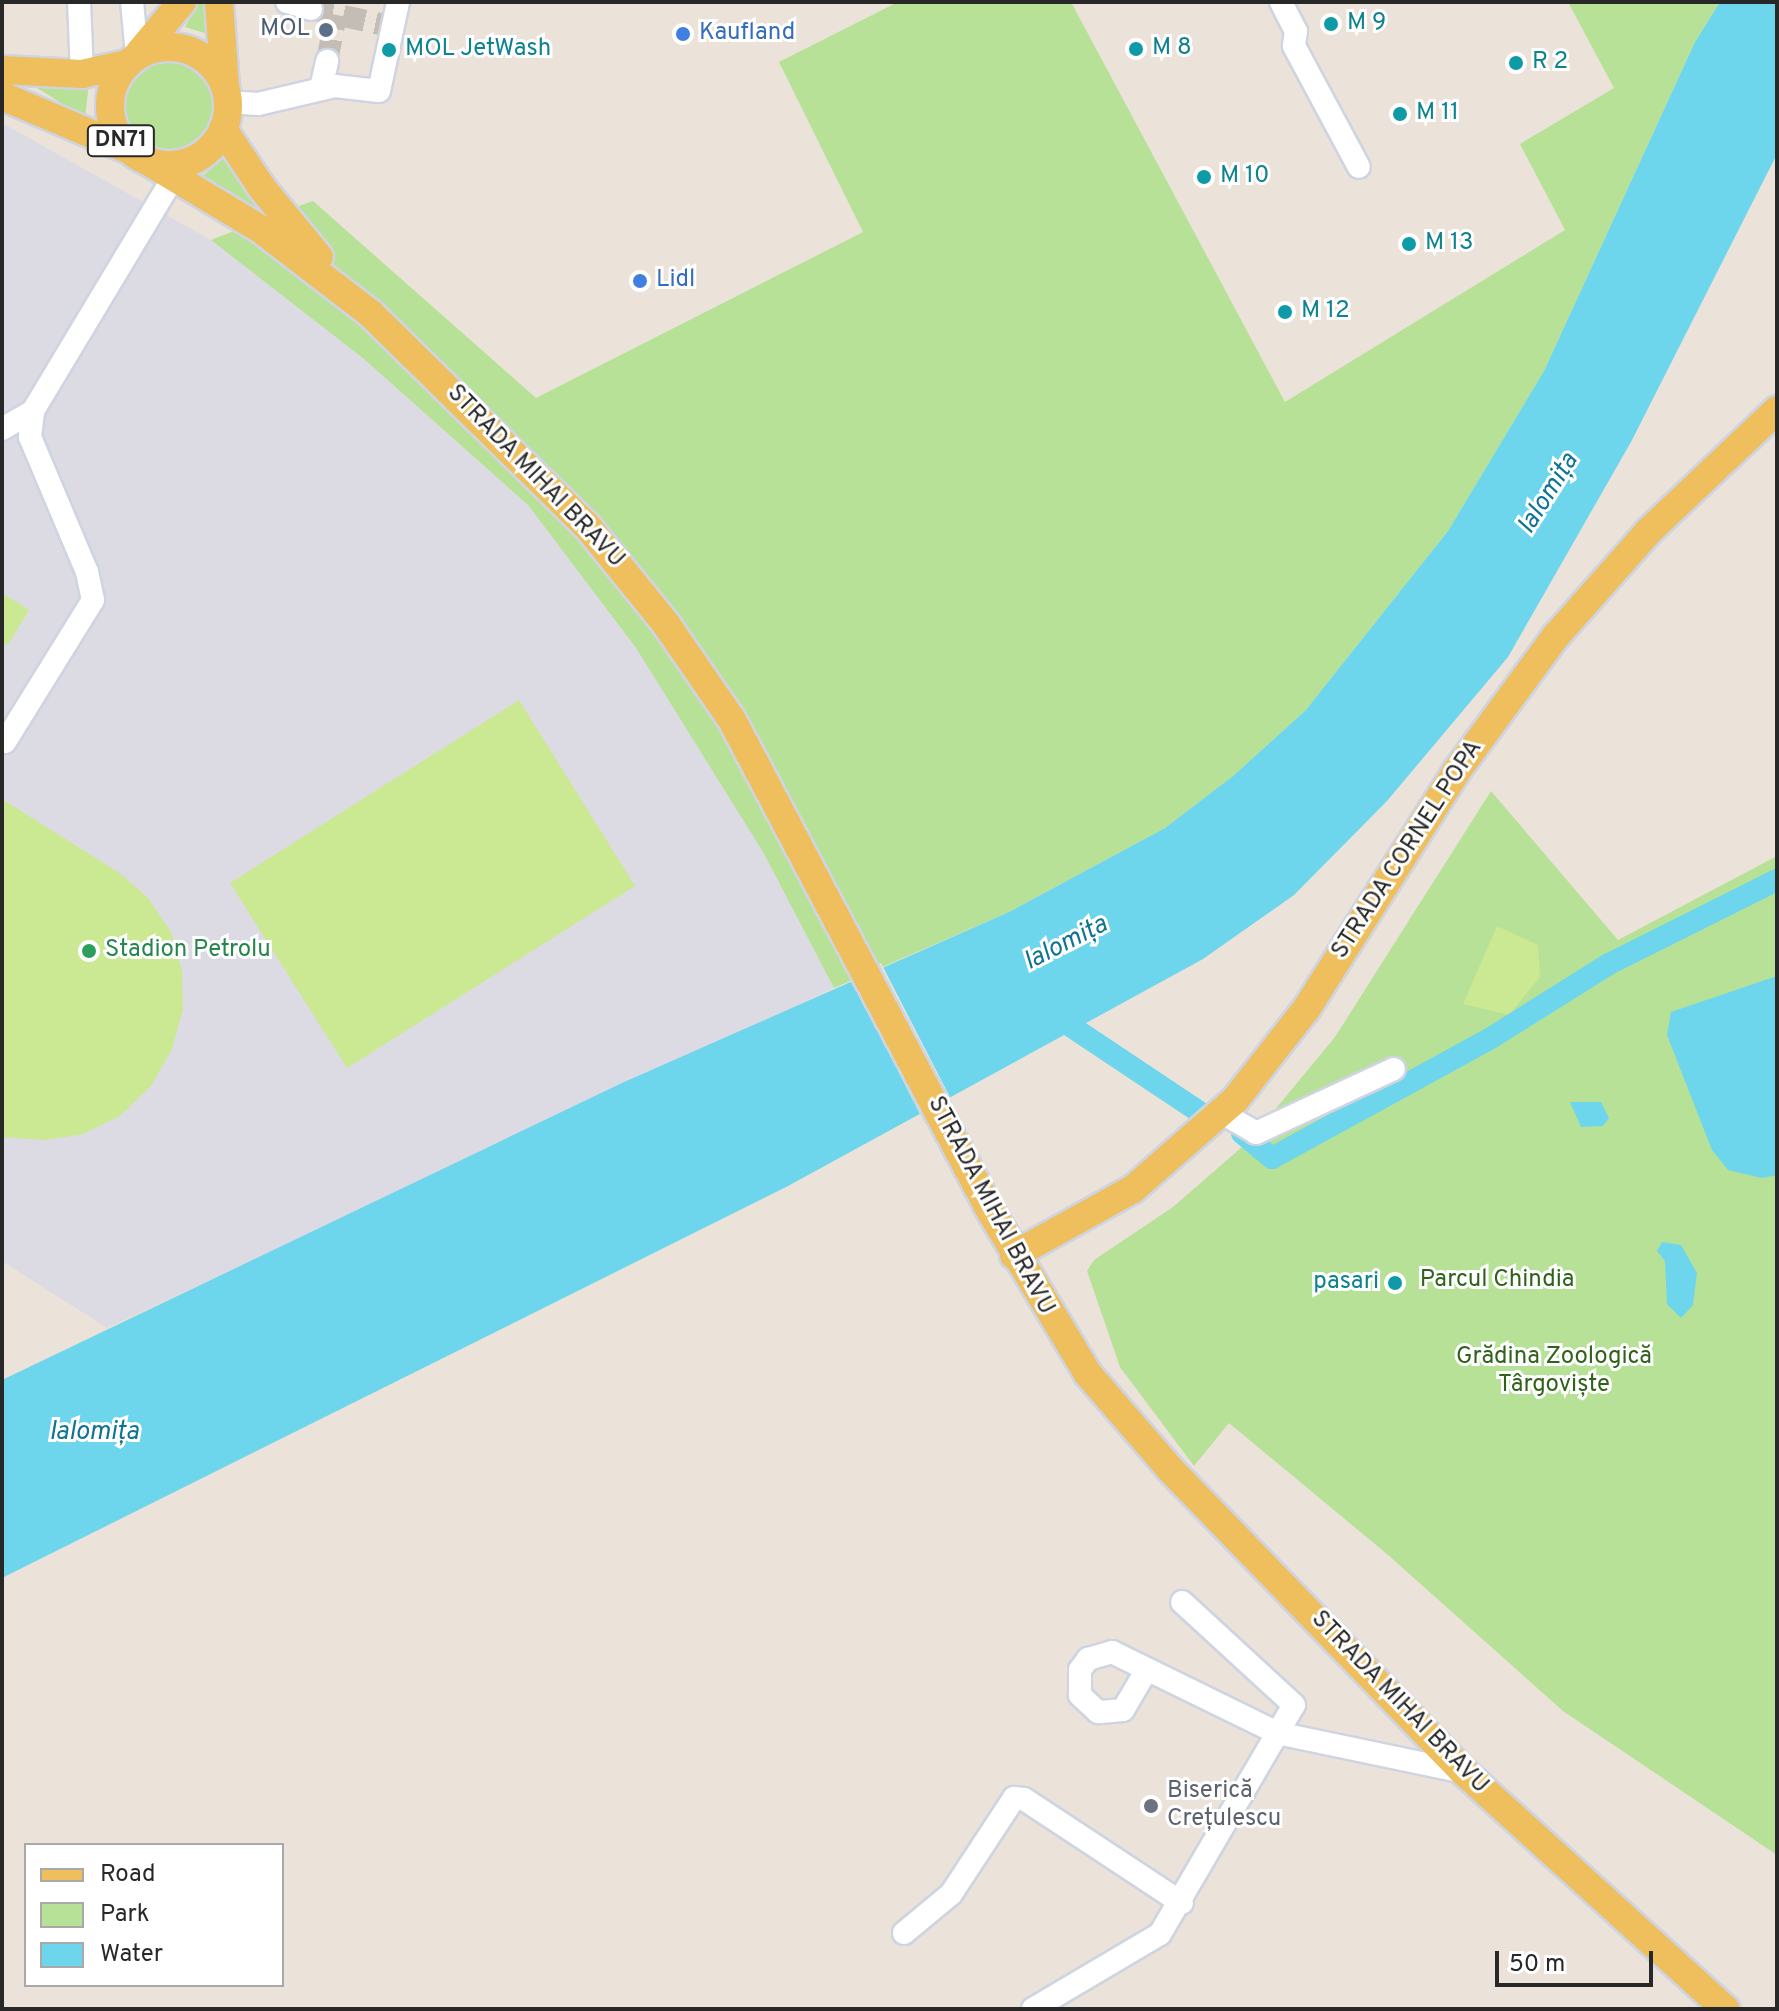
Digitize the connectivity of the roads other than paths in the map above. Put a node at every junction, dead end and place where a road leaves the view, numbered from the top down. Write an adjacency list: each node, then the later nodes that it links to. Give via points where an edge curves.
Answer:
1 (79, 2): 11 (street)
2 (132, 2): 9 (street)
3 (182, 2): 9 (main road)
4 (219, 2): 14 (main road)
5 (287, 2): 8 (street)
6 (398, 2): 13 (street, via 379,91)
7 (1281, 2): 16 (street, via 1296,31 1294,46)
8 (311, 9)
9 (132, 59): 11 (main road); 14 (main road, via 154,48 188,49 204,57); 15 (main road, DN71, via 109,97 116,134)
10 (327, 61): 13 (street)
11 (82, 74): 12 (main road)
12 (4, 80): 15 (main road, STRADA MIHAI BRAVU)
13 (321, 88): 14 (street, via 258,104)
14 (225, 105): 15 (main road, DN71, via 201,156 176,164); 17 (main road, STRADA MIHAI BRAVU, via 279,211)
15 (150, 162): 17 (main road, STRADA MIHAI BRAVU, via 259,228); 19 (street)
16 (1359, 167)
17 (371, 314): 24 (main road, STRADA MIHAI BRAVU, via 516,451 625,571 732,720)
18 (1777, 410): 23 (main road, STRADA CORNEL POPA, via 1649,531 1556,636 1456,772 1307,1008)
19 (33, 411): 20 (street); 21 (street, via 30,437 87,572 93,600)
20 (2, 429)
21 (5, 742)
22 (1394, 1069): 23 (street, via 1256,1133)
23 (1222, 1113): 25 (main road, STRADA CORNEL POPA, via 1144,1181)
24 (991, 1212): 25 (main road, via 1015,1232); 26 (main road, STRADA MIHAI BRAVU)
25 (1048, 1238): 26 (main road, STRADA CORNEL POPA); 27 (main road, via 1038,1269)
26 (1014, 1255): 27 (main road, STRADA MIHAI BRAVU)
27 (1055, 1325): 31 (main road, STRADA MIHAI BRAVU, via 1102,1392 1170,1469)
28 (1182, 1602): 30 (street, via 1294,1705)
29 (1146, 1671): 30 (street)
30 (1277, 1733): 31 (street); 32 (street)
31 (1464, 1772): 35 (main road, STRADA MIHAI BRAVU)
32 (1182, 1903): 33 (street, via 1024,1799 1014,1798 951,1894); 34 (street, via 1146,1944)
33 (904, 1933)
34 (1033, 2009)
35 (1725, 2009)

